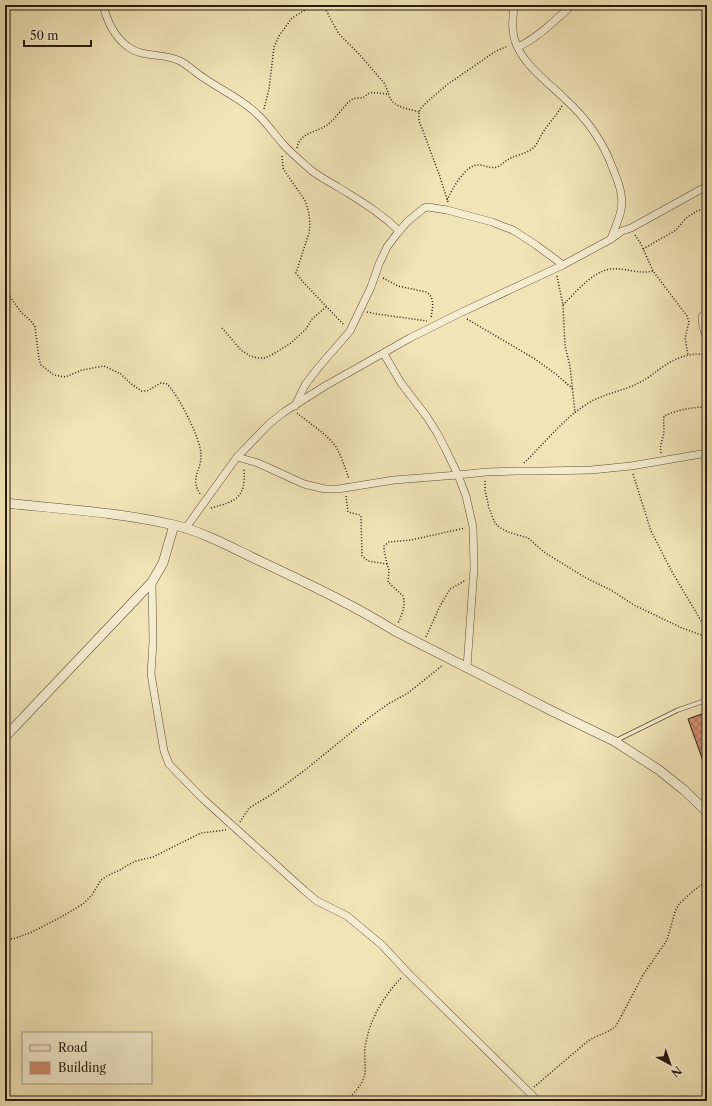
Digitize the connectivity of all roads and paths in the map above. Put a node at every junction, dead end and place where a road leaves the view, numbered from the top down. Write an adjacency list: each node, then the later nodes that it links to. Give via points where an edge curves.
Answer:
1 (103, 5): 9 (street, via 112,28 128,47 147,55 176,59 246,105)
2 (324, 5): 6 (path, via 339,34 384,83); 9 (path, via 305,10 292,18 279,36 274,47)
3 (514, 5): 5 (street, via 512,25)
4 (572, 5): 5 (street, via 535,36)
5 (517, 46): 7 (street, via 527,62); 8 (path, via 507,46 496,51 436,93)
6 (389, 94): 8 (path, via 398,106); 11 (path, via 371,93 348,102 323,128 301,137)
7 (566, 99): 13 (path, via 536,146 497,167 475,165 460,177); 18 (street, via 596,134 618,180 621,210)
8 (419, 112): 13 (path)
9 (264, 121): 10 (street)
10 (282, 144): 11 (street); 26 (path, via 283,168 304,199 310,227 296,273)
11 (296, 158): 17 (street, via 316,174 379,213)
12 (707, 186): 16 (street)
13 (447, 200): 15 (path)
14 (707, 208): 19 (path, via 697,211 686,218 676,230)
15 (451, 211): 17 (street, via 424,208); 20 (street, via 513,230)
16 (630, 228): 18 (street); 19 (path)
17 (399, 231): 23 (street, via 387,247)
18 (611, 239): 20 (street)
19 (643, 248): 22 (path)
20 (564, 265): 21 (street)
21 (555, 269): 25 (path); 29 (street)
22 (653, 272): 25 (path, via 610,269 593,276); 34 (path, via 687,316 689,322 685,338)
23 (376, 273): 27 (street); 27 (path, via 390,283 430,294 433,299 431,322)
24 (8, 294): 48 (path, via 32,322 41,365 54,375 65,377 82,370 104,366 120,374 142,391 161,383 170,387 188,418 200,448 202,457 196,485)
25 (563, 305): 36 (path, via 564,346)
26 (327, 306): 30 (path, via 291,343 265,358 250,356 241,350); 31 (path)
27 (360, 310): 31 (street)
28 (707, 311): 32 (street, via 702,317)
29 (458, 314): 33 (street); 36 (path, via 535,359)
30 (222, 328)
31 (350, 331): 37 (street, via 305,385)
32 (707, 338)
33 (384, 354): 37 (street, via 325,386); 46 (street, via 401,383 437,433)
34 (688, 354): 35 (path); 39 (path, via 642,381 600,397)
35 (707, 355)
36 (573, 389): 39 (path)
37 (293, 407): 41 (street, via 269,424); 47 (path, via 335,446 343,461)
38 (707, 407): 42 (path, via 664,416 660,448)
39 (575, 413): 44 (path)
40 (707, 453): 42 (street)
41 (240, 458): 47 (street, via 268,467 304,484 325,489); 48 (street); 50 (path, via 244,479 241,494 233,501)
42 (663, 460): 43 (street)
43 (630, 466): 44 (street, via 578,471); 58 (path, via 651,531)
44 (518, 470): 45 (street)
45 (486, 472): 46 (street); 59 (path, via 487,499 495,523 499,527 528,538 544,552 634,605)
46 (458, 475): 47 (street); 52 (street)
47 (348, 487): 54 (path, via 348,512 361,517 362,556 368,561)
48 (205, 500): 53 (street)
49 (5, 503): 51 (street, via 124,516)
50 (210, 508)
51 (174, 525): 53 (street); 56 (street, via 163,563)
52 (473, 527): 54 (path, via 389,542 384,546); 55 (street)
53 (185, 529): 57 (street, via 204,535 310,585)
54 (387, 564): 57 (path, via 388,582 404,600)
55 (474, 575): 60 (path, via 450,589); 62 (street)
56 (152, 582): 64 (street); 67 (street, via 151,674 164,751 169,764)
57 (395, 631): 60 (street)
58 (707, 631)
59 (707, 637)
60 (423, 644): 61 (street)
61 (450, 658): 62 (street); 67 (path, via 408,693 370,717 305,770 249,808)
62 (466, 667): 65 (street)
63 (707, 700): 65 (lane, via 678,710)
64 (5, 737)
65 (614, 741): 66 (street, via 659,770)
66 (707, 812)
67 (236, 829): 69 (path, via 201,833 153,857 136,861 101,880 83,904 32,932 13,939); 70 (street, via 311,896 357,924 382,945)
68 (707, 881): 71 (path, via 679,904 667,940 643,975 616,1026 594,1036)
69 (5, 939)
70 (407, 972): 71 (street); 72 (path, via 379,1005 366,1040 364,1078)
71 (528, 1092): 73 (street)
72 (346, 1101)
73 (538, 1101)

